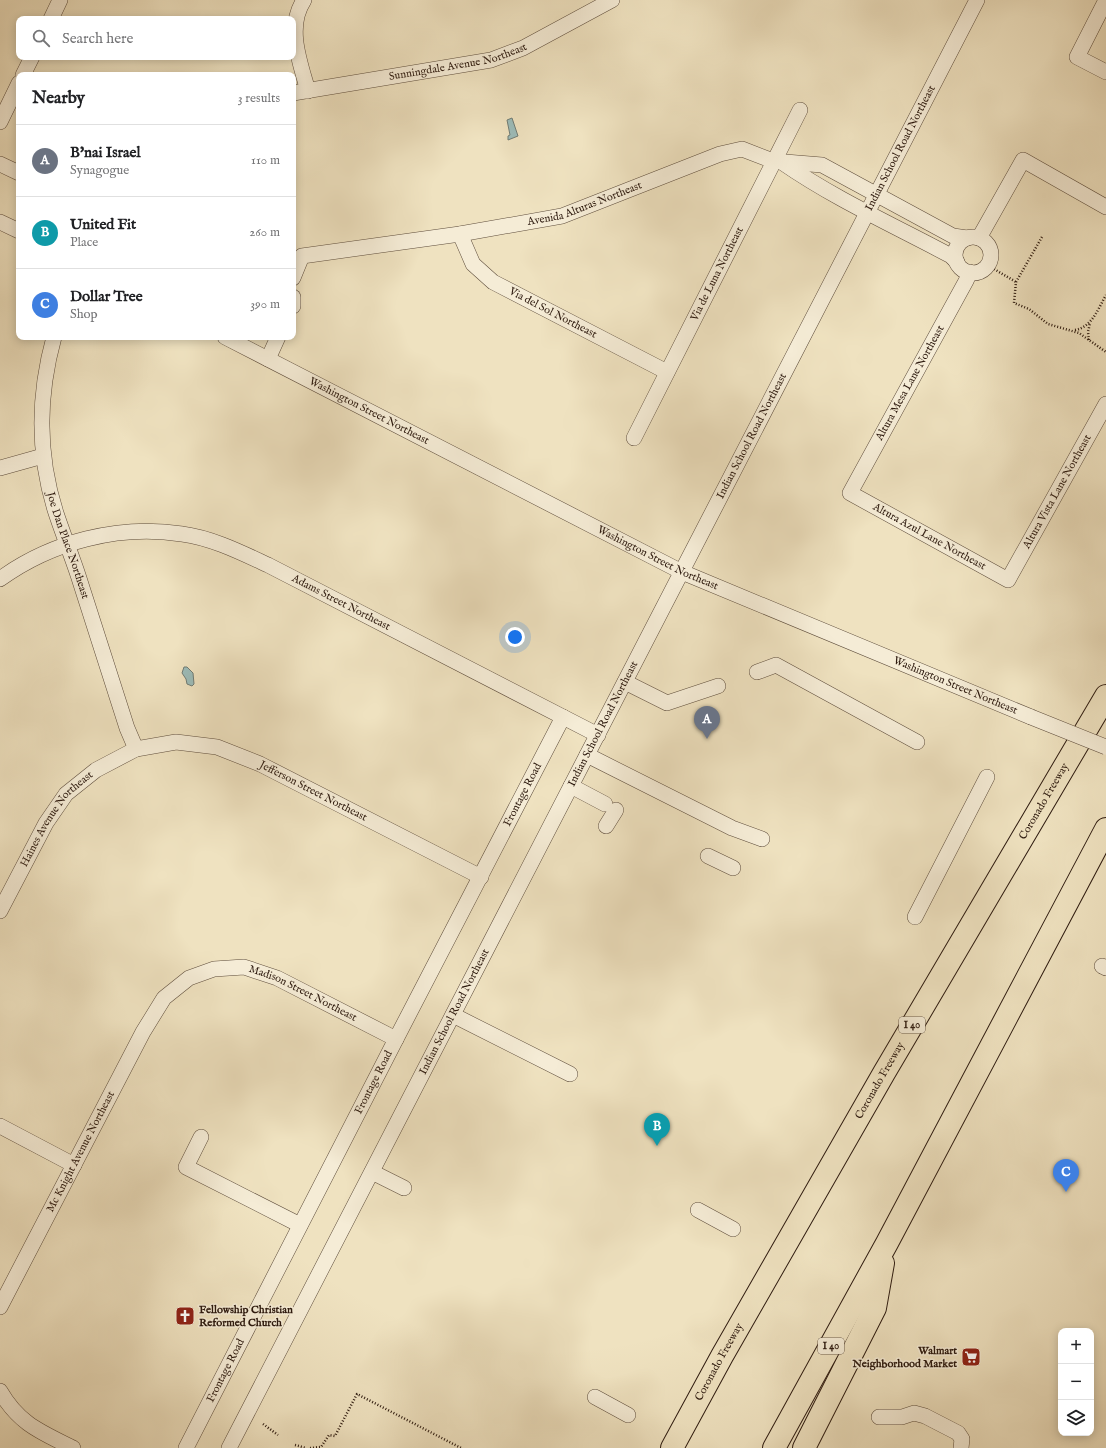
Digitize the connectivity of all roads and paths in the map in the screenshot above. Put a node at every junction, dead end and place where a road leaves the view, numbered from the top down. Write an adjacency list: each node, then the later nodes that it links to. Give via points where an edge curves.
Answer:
1 (60, 0): 6 (street)
2 (304, 0): 7 (street)
3 (612, 0): 13 (street, Sunningdale Avenue Northeast, via 523,48 491,60)
4 (977, 0): 20 (street, Indian School Road Northeast)
5 (1106, 0): 11 (street, via 1077,57)
6 (52, 16)
7 (296, 21)
8 (296, 38): 13 (street)
9 (30, 60): 10 (street)
10 (24, 72)
11 (1106, 72)
12 (16, 90): 16 (street)
13 (308, 91): 14 (street, Sunningdale Avenue Northeast)
14 (296, 93)
15 (800, 110): 17 (street, Via de Luna Northeast)
16 (0, 122)
17 (778, 162): 20 (street, Avenida Alturas Northeast, via 822,165); 22 (street); 25 (street, Avenida Alturas Northeast, via 742,150 720,154 562,216); 42 (street, Via de Luna Northeast)
18 (0, 164): 19 (street)
19 (16, 172)
20 (877, 194): 22 (street, Indian School Road Northeast); 27 (street, Avenida Alturas Northeast, via 953,236)
21 (1106, 207): 27 (street, via 1023,160)
22 (868, 212): 28 (street, via 951,256); 49 (street, Indian School Road Northeast)
23 (0, 222): 24 (street)
24 (16, 230)
25 (460, 234): 30 (street, Avenida Alturas Northeast, via 302,256); 42 (street, Via del Sol Northeast, via 472,264 493,282)
26 (1042, 237): 32 (path)
27 (973, 238): 28 (street, via 958,246); 31 (street, via 989,246 991,258 981,271)
28 (957, 262): 31 (street, via 964,270)
29 (994, 269): 32 (path)
30 (296, 271)
31 (970, 272): 47 (street, Altura Mesa Lane Northeast)
32 (1016, 282): 35 (path, via 1014,303 1029,309 1055,327)
33 (1106, 295): 34 (path)
34 (1090, 323): 35 (path); 38 (path)
35 (1074, 330): 38 (path)
36 (53, 340): 45 (street, Joe Dan Place Northeast, via 42,394)
37 (277, 340): 41 (street)
38 (1089, 340): 40 (path)
39 (248, 342): 41 (street, Washington Street Northeast)
40 (1106, 352)
41 (268, 359): 49 (street, Washington Street Northeast)
42 (666, 372): 44 (street, Via de Luna Northeast)
43 (1106, 404): 51 (street, Altura Vista Lane Northeast)
44 (634, 438)
45 (43, 456): 46 (street); 48 (street, Joe Dan Place Northeast, via 56,512)
46 (0, 468)
47 (850, 493): 51 (street, Altura Azul Lane Northeast)
48 (68, 544): 50 (street, Adams Street Northeast, via 14,569); 56 (street, Adams Street Northeast, via 142,530 183,534 228,546); 60 (street, Joe Dan Place Northeast, via 127,728)
49 (682, 572): 53 (street, Indian School Road Northeast); 59 (street, Washington Street Northeast, bridge)
50 (0, 579)
51 (1008, 580)
52 (757, 672): 58 (street, via 776,665)
53 (625, 682): 54 (street, via 667,703); 57 (street, Indian School Road Northeast)
54 (718, 686)
55 (1106, 696): 86 (highway, Coronado Freeway / I 40, via 884,1073)
56 (563, 717): 57 (street, Adams Street Northeast); 69 (street, Frontage Road)
57 (598, 735): 61 (street, Indian School Road Northeast)
58 (917, 742)
59 (1106, 747)
60 (136, 748): 69 (street, Jefferson Street Northeast, via 176,742 217,747 260,764); 70 (street, Haines Avenue Northeast, via 96,770 66,794 46,822)
61 (587, 755): 63 (street, Indian School Road Northeast); 66 (street, via 732,828)
62 (987, 777): 71 (street)
63 (571, 786): 64 (street, via 610,807); 73 (street, Indian School Road Northeast)
64 (606, 826)
65 (1106, 829): 84 (highway, I 40)
66 (762, 839)
67 (708, 856): 68 (street)
68 (733, 868)
69 (481, 877): 74 (street, Frontage Road)
70 (0, 911)
71 (915, 917)
72 (164, 998): 74 (street, Madison Street Northeast, via 188,978 214,969 244,967 277,978); 78 (street, Mc Knight Avenue Northeast, via 143,1032)
73 (453, 1015): 75 (street); 79 (street, Indian School Road Northeast)
74 (396, 1039): 82 (street, Frontage Road)
75 (570, 1074)
76 (0, 1126): 78 (street)
77 (201, 1137): 82 (street, via 186,1167)
78 (74, 1165): 85 (street, Mc Knight Avenue Northeast)
79 (372, 1172): 80 (street); 96 (street, Indian School Road Northeast)
80 (404, 1188)
81 (698, 1210): 83 (street)
82 (300, 1225): 95 (street, Frontage Road)
83 (733, 1229)
84 (887, 1243): 102 (highway, I 40); 103 (highway, via 875,1308)
85 (0, 1307)
86 (722, 1356): 100 (highway); 101 (highway, Coronado Freeway / I 40)
87 (0, 1391): 94 (street, via 15,1414 38,1431)
88 (595, 1397): 89 (street)
89 (628, 1415)
90 (879, 1417): 104 (street, via 902,1417 914,1413 925,1416 958,1433 962,1439)
91 (263, 1424): 92 (path)
92 (278, 1435)
93 (295, 1445): 97 (path)
94 (74, 1448)
95 (186, 1448)
96 (229, 1448)
97 (306, 1448)
98 (310, 1448): 99 (path, via 321,1447 329,1435 335,1436 357,1394)
99 (461, 1448)
100 (657, 1448)
101 (672, 1448)
102 (774, 1448)
103 (804, 1448)
104 (961, 1448)

